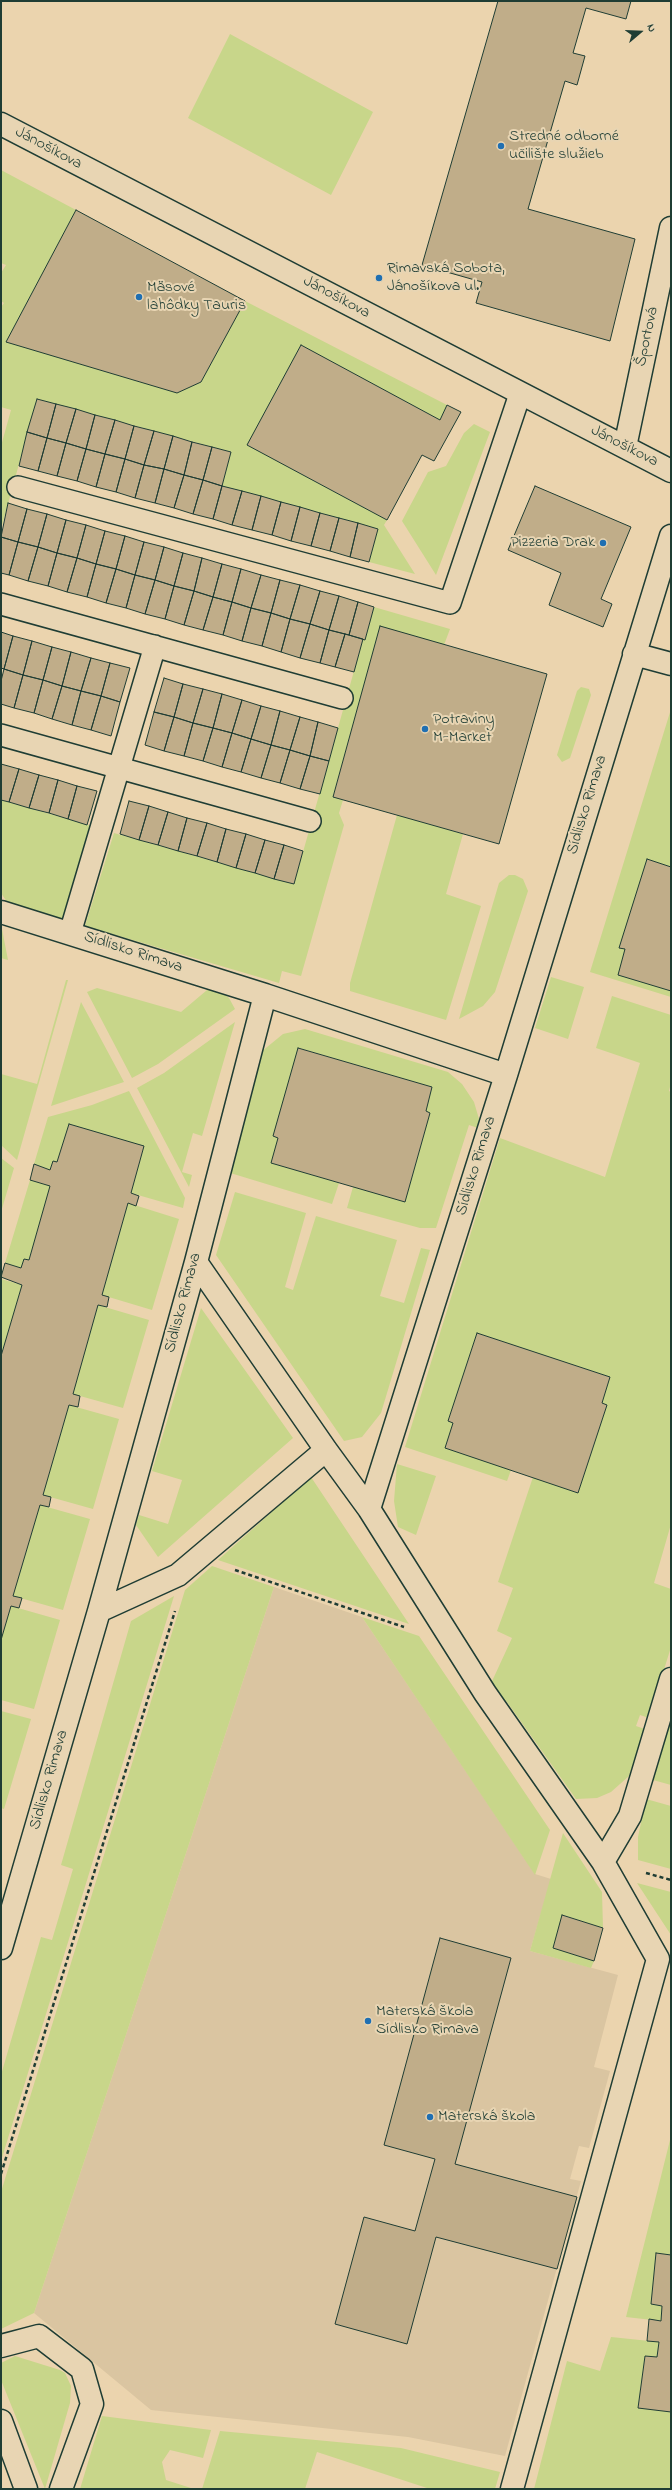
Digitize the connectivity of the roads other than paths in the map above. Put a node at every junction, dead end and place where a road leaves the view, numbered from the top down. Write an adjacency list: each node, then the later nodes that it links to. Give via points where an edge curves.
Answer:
1 (1, 124): 3 (street, Jánošíkova)
2 (671, 231): 4 (street, Športová)
3 (520, 394): 4 (street, Jánošíkova); 6 (lane, via 450,603)
4 (625, 447): 5 (street, Jánošíkova)
5 (671, 471)
6 (18, 487)
7 (671, 536): 10 (street, Sídlisko Rimava)
8 (1, 604): 9 (lane)
9 (155, 646): 12 (lane); 14 (lane)
10 (634, 654): 11 (street); 19 (street, Sídlisko Rimava)
11 (671, 664)
12 (342, 698)
13 (1, 735): 14 (lane)
14 (119, 768): 15 (lane); 17 (lane)
15 (310, 822)
16 (1, 912): 17 (street, Sídlisko Rimava)
17 (70, 933): 18 (street, Sídlisko Rimava)
18 (265, 995): 19 (street, Sídlisko Rimava); 20 (street, Sídlisko Rimava)
19 (506, 1074): 22 (street, Sídlisko Rimava)
20 (196, 1262): 21 (street); 23 (street, Sídlisko Rimava)
21 (326, 1450): 22 (street); 23 (street, via 178,1575)
22 (369, 1509): 25 (street, via 485,1693)
23 (99, 1611): 26 (street, Sídlisko Rimava)
24 (671, 1679): 25 (street, via 630,1816)
25 (603, 1862): 31 (street, via 658,1959)
26 (1, 1948)
27 (1, 2346): 30 (street, via 39,2336 82,2369 92,2404)
28 (1, 2421): 29 (street)
29 (26, 2489)
30 (61, 2489)
31 (512, 2489)

